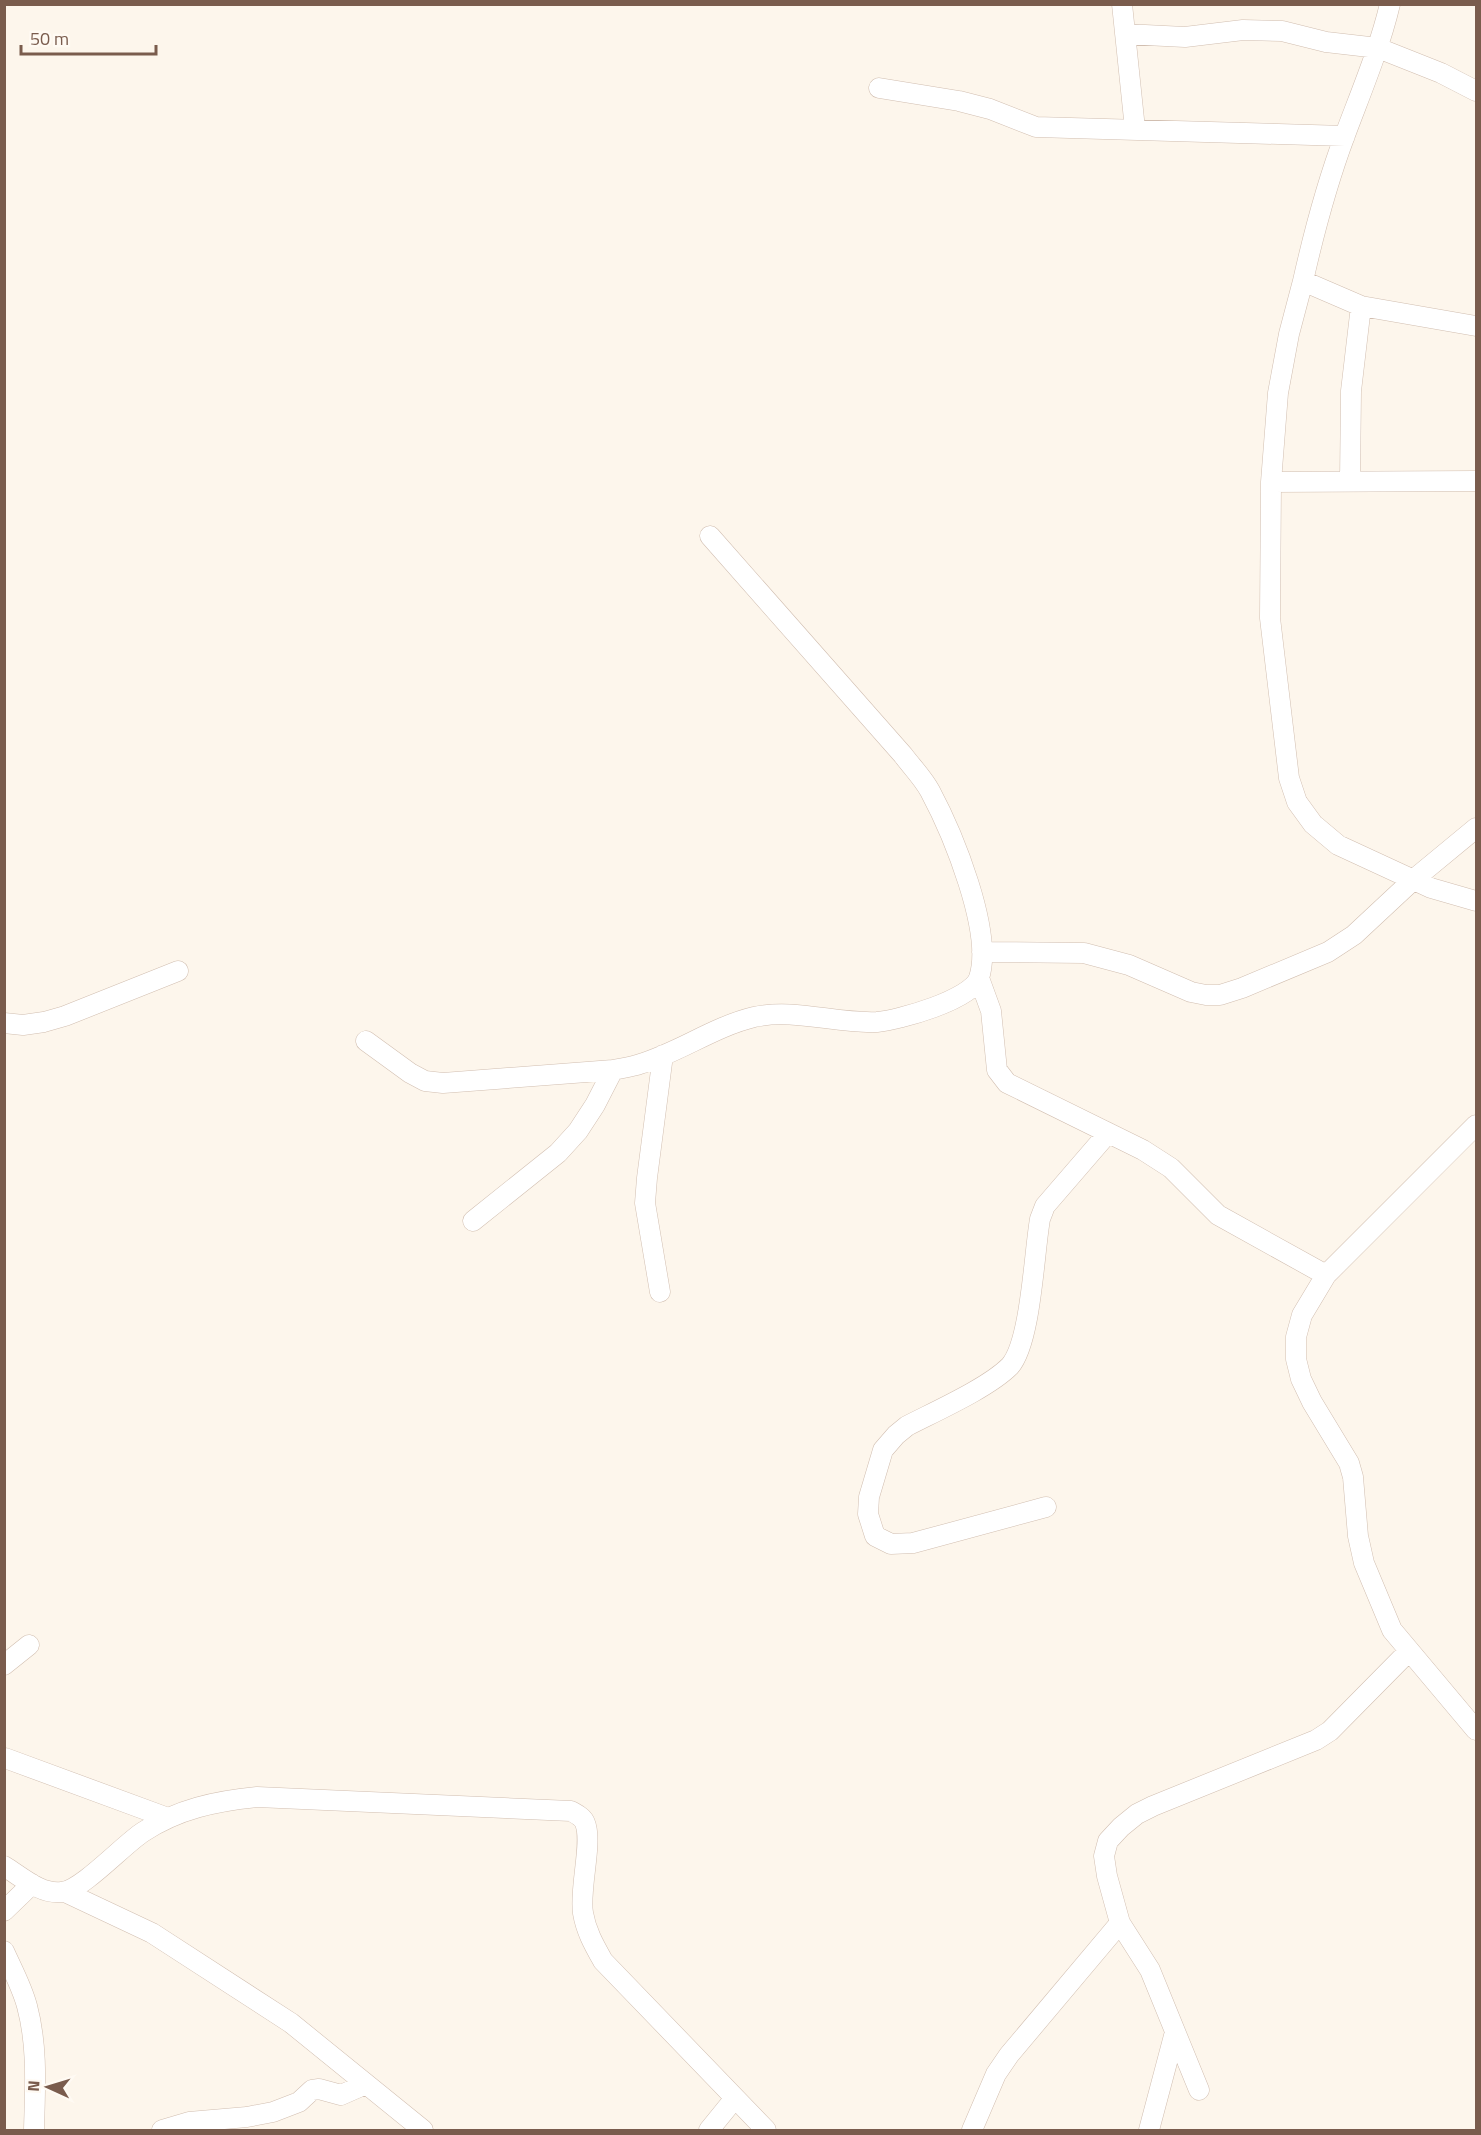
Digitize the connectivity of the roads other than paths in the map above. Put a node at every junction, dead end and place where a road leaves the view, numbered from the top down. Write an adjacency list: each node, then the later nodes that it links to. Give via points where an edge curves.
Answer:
1 (1122, 4): 3 (street)
2 (1390, 4): 4 (street)
3 (1125, 34): 4 (street, via 1185,38 1262,29); 7 (street)
4 (1378, 48): 6 (street); 8 (street)
5 (879, 88): 7 (street, via 958,101 1036,127)
6 (1476, 92)
7 (1136, 129): 8 (street)
8 (1345, 136): 9 (street, via 1318,219)
9 (1303, 282): 10 (street); 14 (street, via 1278,393)
10 (1361, 306): 11 (street); 12 (street, via 1351,391)
11 (1476, 326)
12 (1350, 481): 13 (street); 14 (street)
13 (1476, 481)
14 (1271, 482): 17 (street, via 1270,618 1289,778 1297,802 1313,824 1338,845)
15 (710, 536): 19 (street, via 903,755 928,789 965,870)
16 (1476, 828): 17 (street)
17 (1413, 880): 18 (street); 19 (street, via 1354,935 1328,952 1220,995 1191,992 1129,965 1084,953)
18 (1476, 901)
19 (982, 952): 21 (street)
20 (178, 970): 22 (street, via 65,1016 23,1025)
21 (979, 978): 24 (street, via 957,997 899,1018 876,1022 795,1015 754,1017 712,1031); 27 (street, via 991,1011 997,1070 1006,1083)
22 (4, 1023)
23 (366, 1041): 25 (street, via 425,1081 443,1083)
24 (663, 1055): 25 (street); 30 (street, via 645,1203)
25 (613, 1070): 28 (street, via 578,1131 558,1153)
26 (1476, 1125): 29 (street)
27 (1108, 1133): 29 (street, via 1171,1168 1231,1224); 31 (street, via 1045,1206 1026,1327 1011,1364 996,1378 896,1436 883,1450 868,1514 875,1536 891,1544 913,1543)
28 (473, 1221)
29 (1326, 1275): 33 (street, via 1302,1315 1296,1359 1312,1402 1349,1463 1364,1563 1392,1630)
30 (660, 1292)
31 (1046, 1507)
32 (29, 1645): 34 (street)
33 (1409, 1651): 35 (street); 42 (street, via 1330,1731 1316,1740 1153,1806 1120,1827 1108,1841 1104,1857)
34 (4, 1665)
35 (1476, 1730)
36 (5, 1758): 37 (street)
37 (168, 1818): 40 (street, via 126,1844); 47 (street, via 196,1807 257,1797 571,1811 585,1823 583,1912 589,1938 603,1961)
38 (4, 1866): 39 (street)
39 (32, 1884): 40 (street, via 50,1893); 41 (street)
40 (65, 1892): 45 (street, via 152,1933 291,2023)
41 (4, 1911)
42 (1120, 1923): 44 (street, via 1150,1970); 53 (street, via 1009,2055 996,2074)
43 (4, 1950): 48 (street, via 27,2003 33,2031)
44 (1175, 2032): 46 (street); 54 (street)
45 (366, 2084): 49 (street, via 341,2095 312,2090 299,2102 273,2112 189,2122); 50 (street)
46 (1199, 2090)
47 (735, 2098): 51 (street); 52 (street)
48 (34, 2130)
49 (162, 2130)
50 (423, 2130)
51 (709, 2130)
52 (766, 2130)
53 (972, 2130)
54 (1149, 2130)

